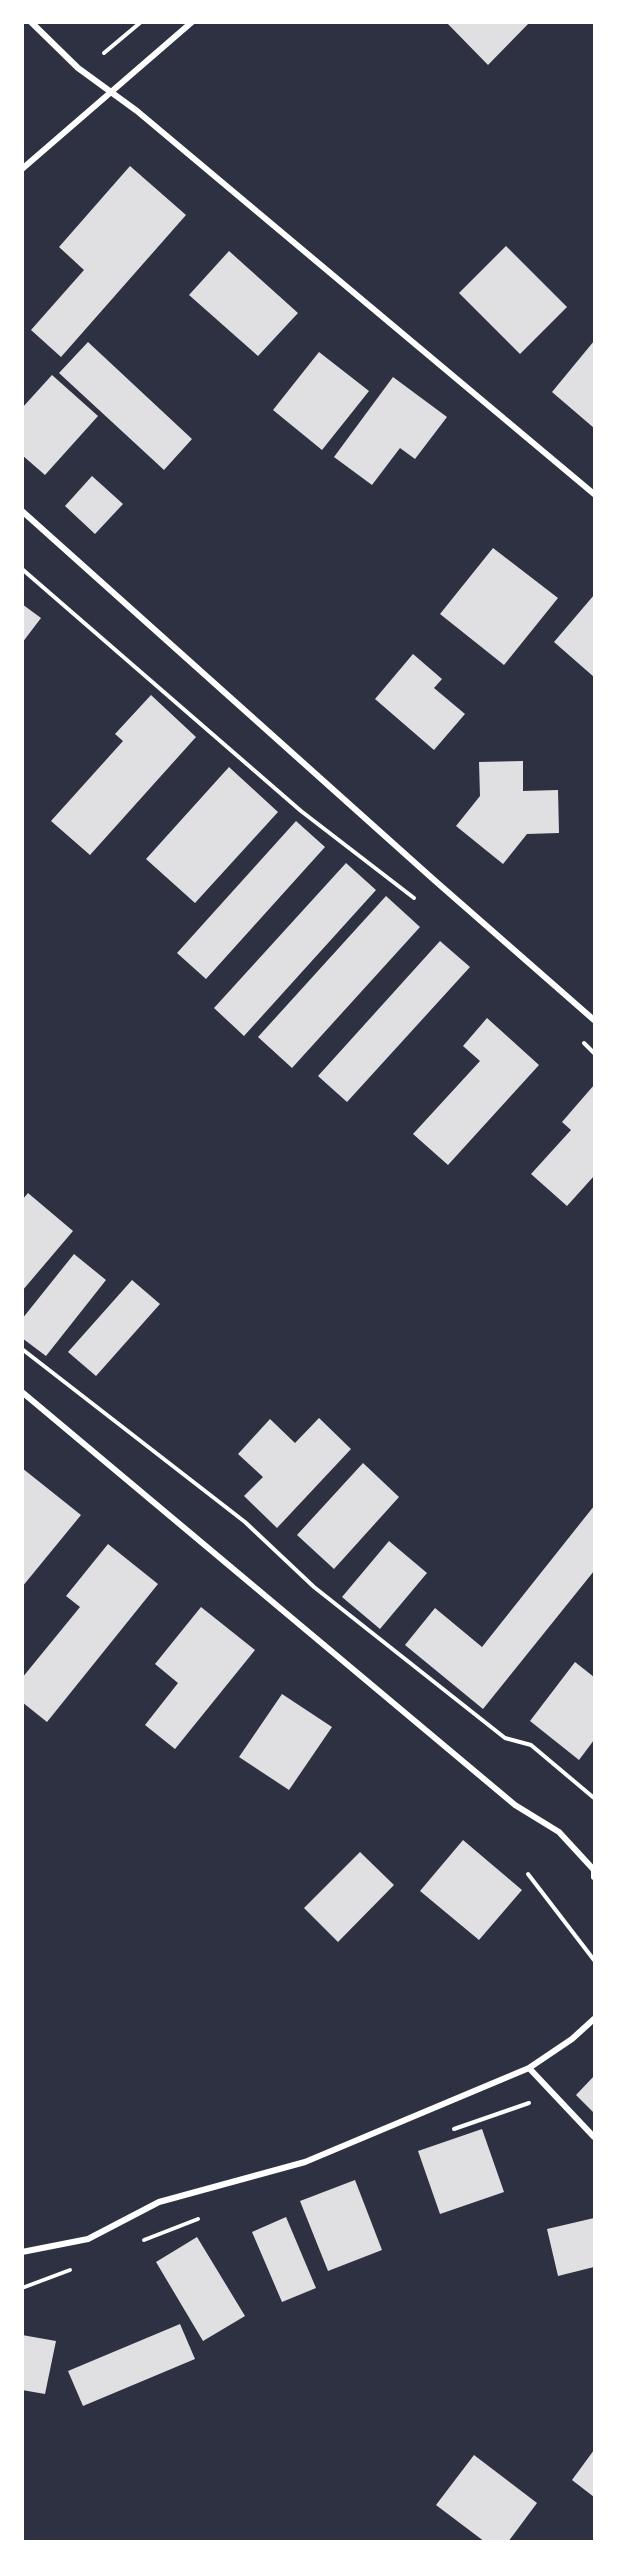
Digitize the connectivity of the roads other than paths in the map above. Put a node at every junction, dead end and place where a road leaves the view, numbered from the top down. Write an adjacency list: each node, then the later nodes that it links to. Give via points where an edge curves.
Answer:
1 (31, 22): 3 (street, via 78,68)
2 (192, 22): 3 (street)
3 (112, 92): 4 (street); 5 (street)
4 (22, 169)
5 (594, 494)
6 (22, 511): 7 (street)
7 (594, 1020)
8 (22, 1392): 9 (street, via 515,1805 559,1832 594,1870)
9 (594, 1877)
10 (594, 2019): 11 (street)
11 (529, 2068): 12 (street); 13 (street, via 305,2162 159,2202 88,2239)
12 (594, 2138)
13 (22, 2252)

